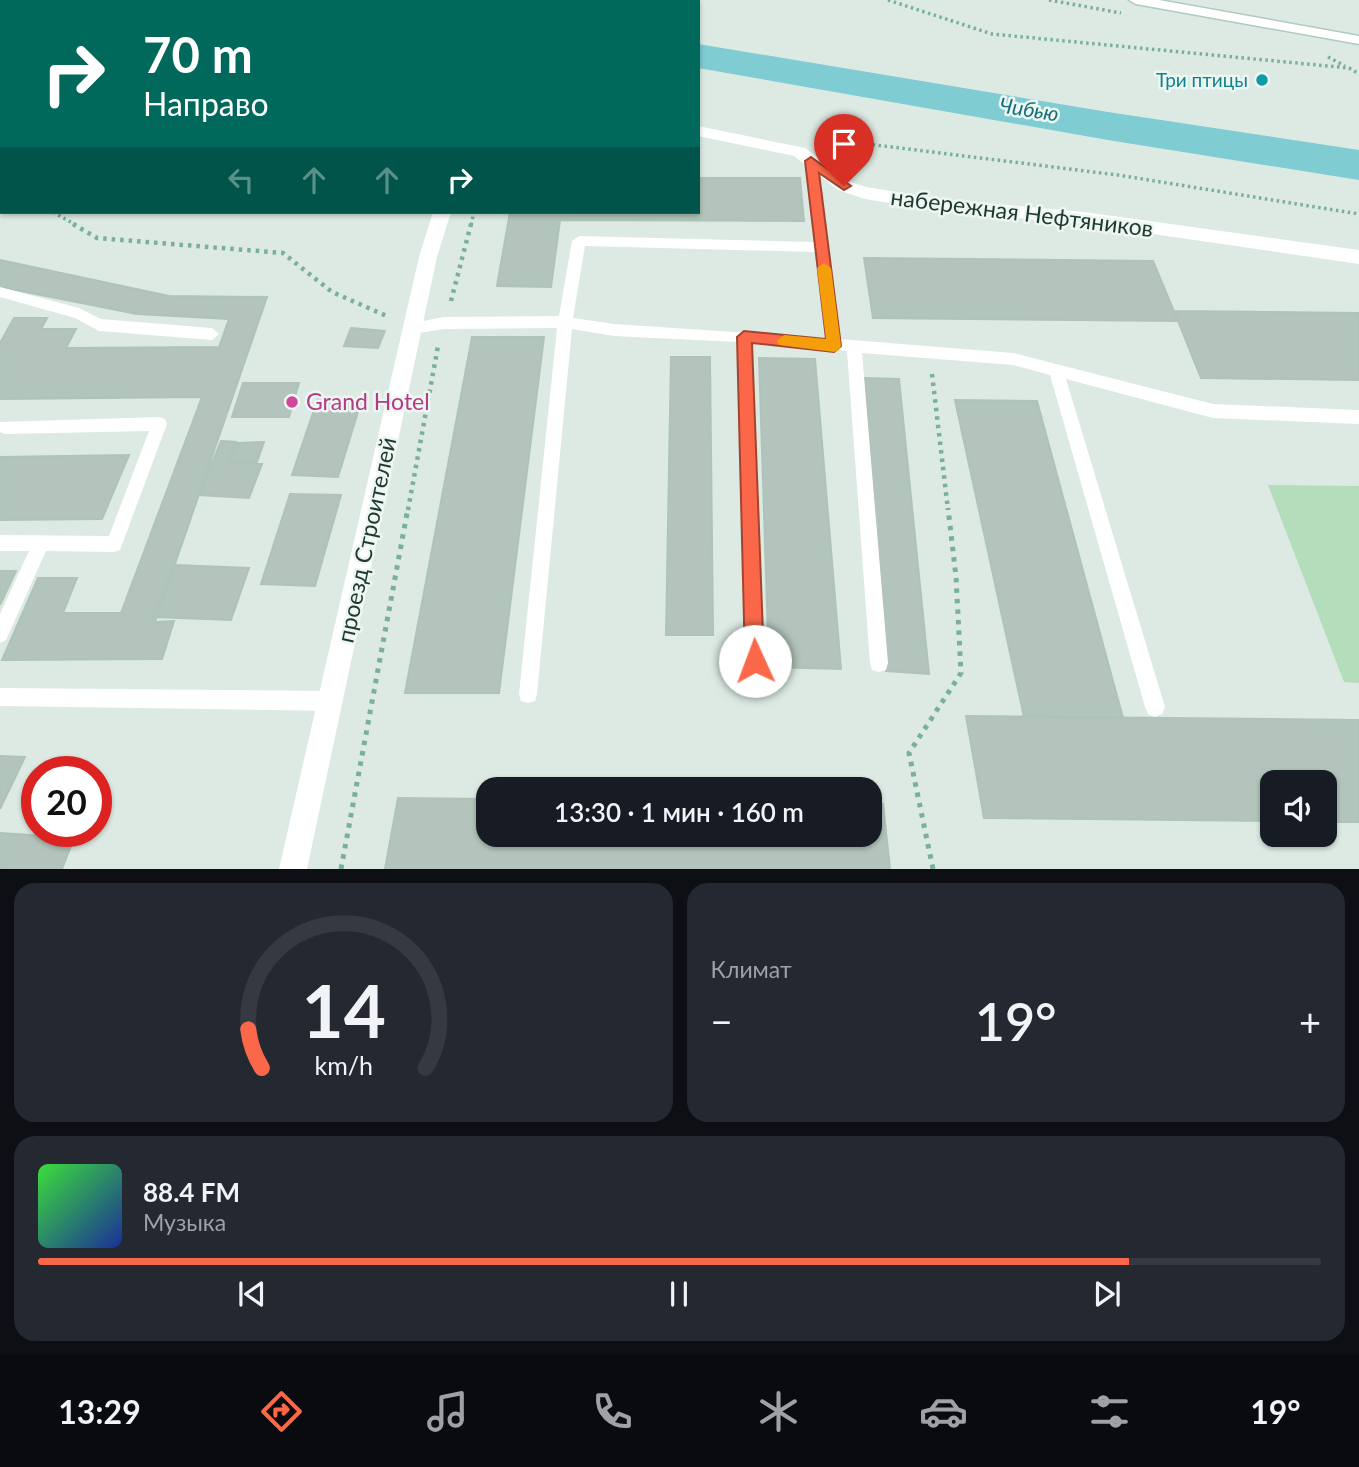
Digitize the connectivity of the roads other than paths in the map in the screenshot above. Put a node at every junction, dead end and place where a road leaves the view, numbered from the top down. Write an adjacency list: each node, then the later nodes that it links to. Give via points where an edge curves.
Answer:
1 (1136, 0): 2 (street)
2 (1359, 40)
3 (700, 131): 4 (street, набережная Нефтяников, via 799,152)
4 (811, 161): 6 (lane); 7 (street, набережная Нефтяников, via 844,186 864,193)
5 (441, 214): 10 (street, проезд Строителей)
6 (822, 247): 9 (lane, via 579,242); 13 (lane)
7 (1359, 257)
8 (0, 292): 11 (lane, via 79,314 99,325)
9 (565, 322): 10 (lane, via 444,323); 12 (lane, via 614,330); 23 (lane)
10 (413, 328): 25 (street, проезд Строителей)
11 (212, 334)
12 (744, 337): 13 (lane); 21 (lane)
13 (834, 346): 14 (lane)
14 (854, 347): 15 (lane, via 1013,359); 22 (lane)
15 (1056, 371): 16 (lane, via 1213,411); 26 (lane)
16 (1359, 417)
17 (5, 427): 19 (lane, via 159,424 114,544)
18 (0, 543): 19 (lane)
19 (40, 544): 20 (lane)
20 (0, 634)
21 (755, 661)
22 (879, 663)
23 (528, 694)
24 (0, 697): 25 (lane)
25 (332, 701): 27 (street, проезд Строителей)
26 (1155, 707)
27 (293, 869)

